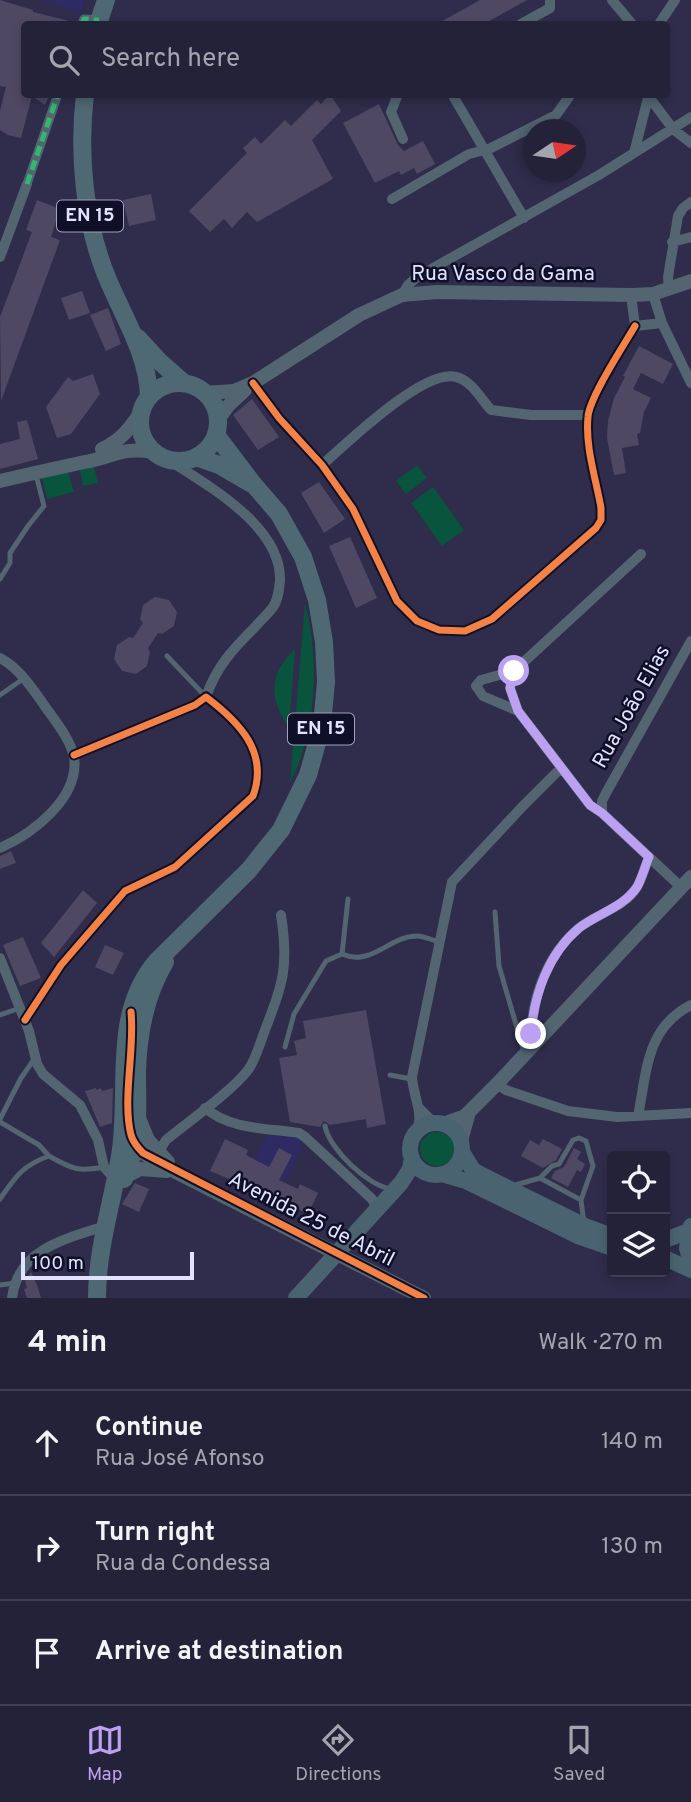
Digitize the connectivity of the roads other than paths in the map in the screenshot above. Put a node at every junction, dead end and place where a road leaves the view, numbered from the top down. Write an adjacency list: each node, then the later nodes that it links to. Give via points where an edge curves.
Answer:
1 (106, 0): 5 (main road)
2 (550, 0): 6 (street, via 550,8)
3 (612, 0): 7 (street)
4 (675, 0): 8 (street)
5 (94, 21)
6 (526, 21)
7 (630, 21)
8 (661, 21)
9 (57, 98): 22 (street)
10 (85, 98): 36 (main road, EN 15, via 83,169 96,245)
11 (396, 98): 18 (street, via 391,112)
12 (454, 98): 20 (street)
13 (568, 98): 20 (street, via 556,116)
14 (648, 98): 21 (street)
15 (650, 98): 17 (street)
16 (691, 117): 17 (street)
17 (673, 129): 19 (street); 21 (street)
18 (403, 139)
19 (691, 143)
20 (483, 149): 23 (street); 25 (street)
21 (634, 153): 25 (street)
22 (27, 184): 28 (street)
23 (392, 199)
24 (691, 202): 27 (street, via 678,216)
25 (524, 218): 32 (street, via 417,277)
26 (691, 237): 27 (street)
27 (673, 242): 30 (street)
28 (0, 257)
29 (691, 281): 30 (street, Rua Vasco da Gama)
30 (669, 288): 31 (street, Rua Vasco da Gama)
31 (653, 294): 33 (street, Rua Vasco da Gama); 34 (street)
32 (402, 295): 33 (street, Rua Vasco da Gama); 38 (street, Rua Vasco da Gama, via 359,315)
33 (631, 295): 35 (street)
34 (662, 323): 35 (street); 39 (street)
35 (635, 326): 42 (street)
36 (131, 330): 37 (main road, EN 15); 41 (main road, EN 15, via 146,370)
37 (184, 383): 40 (main road); 41 (main road, via 162,387)
38 (253, 383): 40 (street, Rua Vasco da Gama, via 234,391); 43 (street, Rua Vasco da Gama, via 228,406); 47 (street)
39 (691, 383)
40 (204, 393): 43 (main road, via 214,405)
41 (146, 403): 44 (main road, via 141,432); 46 (street, via 132,427 114,444)
42 (588, 415): 47 (street, via 491,410 468,383 454,376 431,381 387,408); 47 (street, via 601,520 492,619 465,631 439,630 417,621 397,601 353,509)
43 (217, 427): 45 (main road, via 208,448); 50 (main road, EN 15)
44 (160, 456): 45 (main road, via 182,461); 46 (street, via 132,449); 59 (street, via 241,511 273,549 280,569 274,606 227,655)
45 (197, 457): 50 (main road, EN 15)
46 (69, 464): 48 (street)
47 (322, 465)
48 (35, 472): 49 (street); 52 (lane, via 44,506 10,553 10,564)
49 (0, 481)
50 (254, 485): 73 (main road, EN 15, via 279,514 303,557 317,600 326,682 322,725 309,775 281,830)
51 (641, 554): 56 (street)
52 (0, 579)
53 (691, 641): 63 (street, Rua João Elias)
54 (167, 656): 59 (lane)
55 (0, 658): 57 (street)
56 (514, 671): 60 (street, via 510,688); 60 (street, via 481,680 476,686 483,696)
57 (24, 678): 58 (lane); 61 (street)
58 (0, 695)
59 (206, 697): 61 (street); 79 (street, via 229,715 251,744 258,780 253,796 175,867 125,891 61,965)
60 (518, 711): 62 (street)
61 (74, 755): 66 (street, via 70,783 53,810 26,834)
62 (560, 769): 64 (street); 72 (street, via 452,882)
63 (606, 793): 64 (street, Rua João Elias); 65 (street, Rua João Elias)
64 (584, 797): 65 (street)
65 (602, 813): 67 (street)
66 (0, 848)
67 (649, 857): 68 (street); 81 (street, via 637,888 580,928 547,968)
68 (686, 882): 81 (street)
69 (348, 899): 74 (lane)
70 (495, 912): 81 (lane, via 499,966)
71 (281, 915): 87 (street, via 286,945 284,979 260,1045 248,1069)
72 (439, 942): 74 (lane, via 409,937 366,957 353,959); 84 (street)
73 (177, 944): 88 (main road, via 163,965 145,1011); 96 (main road, via 146,975 131,1012 125,1051)
74 (342, 954): 80 (lane, via 326,961 294,1014)
75 (0, 958): 77 (street)
76 (691, 1005): 91 (street, via 661,1027 651,1051)
77 (20, 1008): 78 (lane); 79 (street)
78 (0, 1015)
79 (25, 1020): 82 (street)
80 (285, 1048)
81 (528, 1049): 85 (street)
82 (35, 1058): 92 (lane); 98 (street, via 43,1074 80,1105)
83 (390, 1075): 84 (lane)
84 (412, 1080): 86 (street)
85 (497, 1084): 89 (street); 91 (street, via 568,1111)
86 (417, 1104): 93 (street, via 426,1118); 95 (street)
87 (205, 1108): 99 (street, via 166,1140); 112 (street, via 228,1122 299,1133 373,1199)
88 (138, 1111): 96 (main road); 99 (street, Avenida 25 de Abril)
89 (469, 1112): 93 (street); 97 (street)
90 (691, 1113): 91 (street)
91 (638, 1116)
92 (0, 1120): 100 (lane)
93 (438, 1123): 95 (main road); 97 (main road, via 450,1127)
94 (325, 1126): 107 (lane, via 336,1150 374,1184 385,1189)
95 (418, 1130): 101 (main road, via 410,1144)
96 (129, 1145): 98 (street); 103 (main road); 105 (street, Avenida 25 de Abril)
97 (461, 1146): 104 (main road, via 457,1165); 108 (main road, via 472,1170)
98 (100, 1150): 103 (street)
99 (158, 1153): 105 (street, Avenida 25 de Abril)
100 (49, 1156): 103 (lane, via 71,1169); 109 (lane, via 20,1170)
101 (412, 1158): 102 (main road); 107 (main road)
102 (425, 1173): 104 (main road); 107 (main road)
103 (115, 1174): 105 (street, Avenida 25 de Abril, via 141,1169); 113 (main road)
104 (442, 1174): 111 (main road)
105 (181, 1175): 120 (street, Avenida 25 de Abril)
106 (540, 1178): 108 (lane); 110 (lane); 110 (lane, via 559,1164 573,1140 586,1141 593,1166)
107 (399, 1185): 112 (main road)
108 (506, 1188): 111 (main road); 114 (main road)
109 (0, 1199)
110 (581, 1200): 114 (lane)
111 (514, 1205): 116 (main road)
112 (374, 1212): 120 (main road)
113 (106, 1221): 124 (street, via 32,1256); 127 (main road)
114 (585, 1226): 116 (main road); 117 (main road)
115 (690, 1229): 118 (main road); 122 (main road, via 687,1248)
116 (565, 1230): 119 (main road)
117 (607, 1234)
118 (670, 1238)
119 (607, 1246)
120 (338, 1253): 128 (main road); 129 (street, Avenida 25 de Abril)
121 (670, 1260): 123 (main road)
122 (691, 1262)
123 (691, 1270)
124 (16, 1283): 125 (lane); 126 (street)
125 (0, 1285)
126 (12, 1298)
127 (97, 1298)
128 (296, 1298)
129 (424, 1298)

